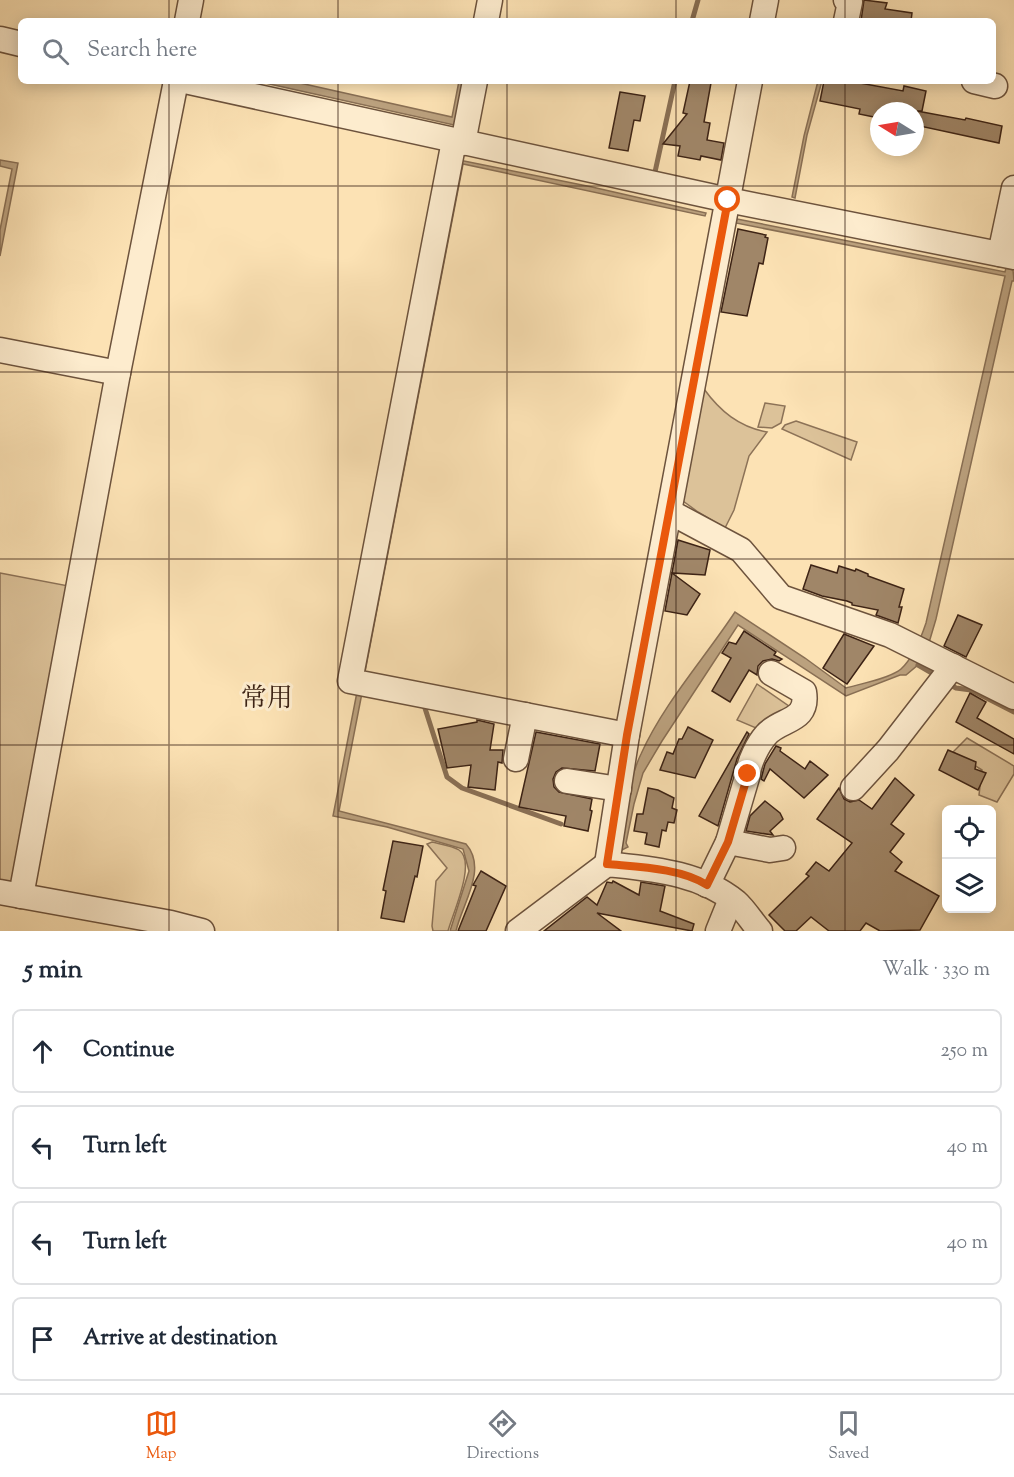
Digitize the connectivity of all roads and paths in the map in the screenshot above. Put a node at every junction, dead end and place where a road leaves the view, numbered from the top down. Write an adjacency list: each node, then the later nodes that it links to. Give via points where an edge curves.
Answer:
1 (191, 0): 5 (street)
2 (490, 0): 6 (street)
3 (766, 0): 7 (street)
4 (846, 0): 8 (street, via 850,2)
5 (188, 18)
6 (487, 18)
7 (763, 18)
8 (847, 18)
9 (0, 39): 10 (street)
10 (18, 43)
11 (175, 84): 20 (street)
12 (198, 84): 15 (street)
13 (474, 84): 15 (street)
14 (749, 84): 17 (street)
15 (458, 142): 17 (street); 25 (street, via 350,681)
16 (1014, 188): 18 (street)
17 (728, 200): 18 (street); 21 (street)
18 (1007, 255)
19 (0, 350): 20 (street)
20 (118, 373): 35 (street)
21 (670, 512): 22 (street, via 741,550 781,597 890,635); 26 (street)
22 (953, 666): 24 (street); 29 (street)
23 (771, 673): 31 (street, via 804,692 806,702 800,713 766,734 749,766)
24 (1014, 697)
25 (525, 715): 26 (street); 27 (street)
26 (627, 735): 30 (street)
27 (516, 759)
28 (567, 781): 30 (street)
29 (853, 788)
30 (619, 789): 33 (street)
31 (728, 842): 32 (street, via 770,850); 34 (street)
32 (783, 848)
33 (607, 864): 34 (street, via 656,869); 38 (street)
34 (707, 885): 36 (street)
35 (10, 894): 37 (street)
36 (731, 899): 39 (street); 40 (street)
37 (202, 931)
38 (518, 931)
39 (718, 931)
40 (760, 931)

